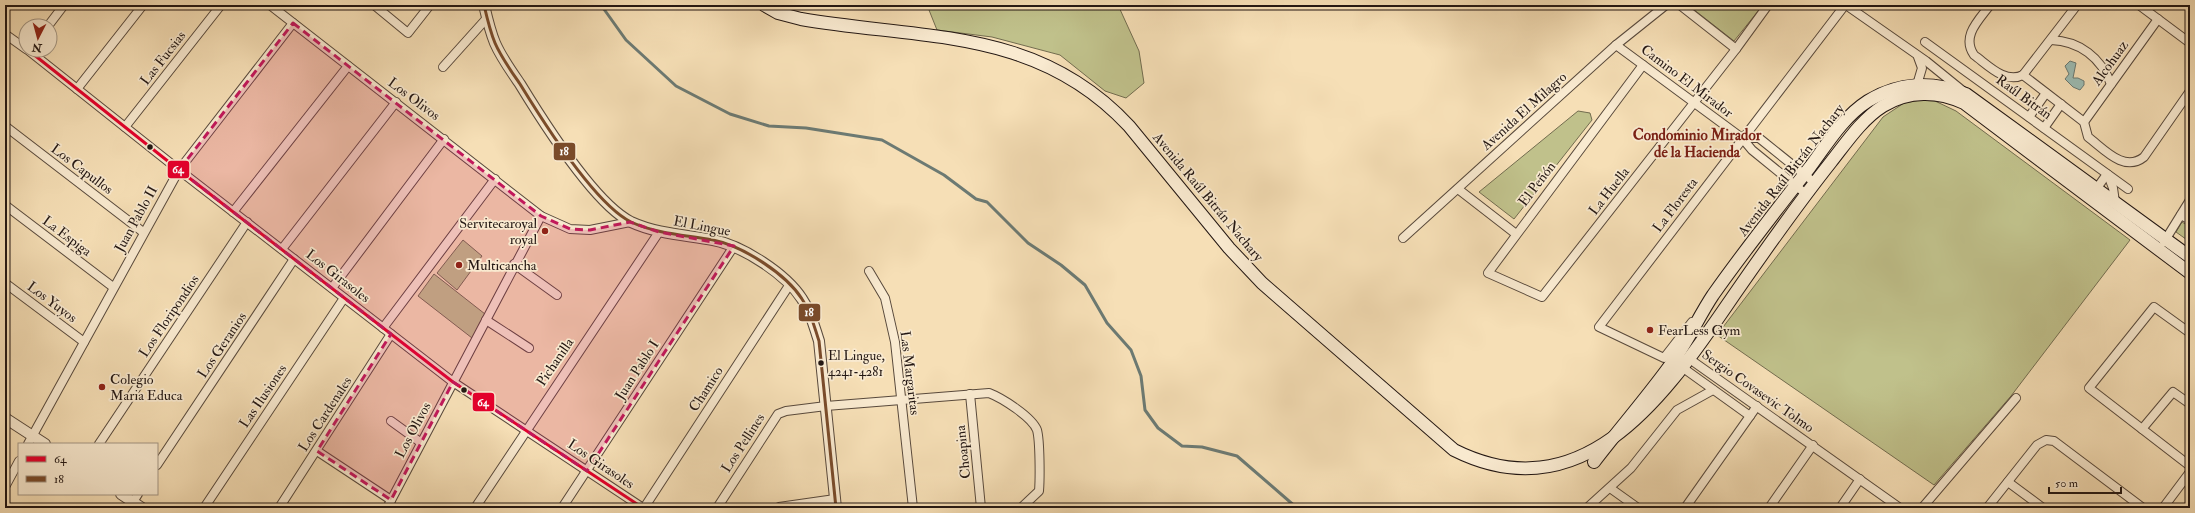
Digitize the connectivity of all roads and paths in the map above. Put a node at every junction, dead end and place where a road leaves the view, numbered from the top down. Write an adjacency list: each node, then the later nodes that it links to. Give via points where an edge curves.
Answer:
1 (64, 5): 16 (street)
2 (143, 5): 35 (street)
3 (221, 5): 45 (street, Las Fucsias)
4 (270, 5): 19 (street, Los Olivos)
5 (374, 5): 6 (street, via 408,32)
6 (430, 5)
7 (484, 5): 17 (street, El Lingue)
8 (764, 5): 122 (main road, Avenida Raúl Bitrán Nachary, via 778,13 801,19 995,46 1019,53 1076,80 1112,108 1229,248 1262,283 1454,450 1482,471)
9 (1666, 5): 25 (street, Avenida El Milagro)
10 (1680, 5): 26 (street)
11 (1768, 5): 26 (street, La Huella)
12 (1845, 5): 27 (street); 48 (street, La Floresta)
13 (1990, 5): 32 (street, via 1971,32 1968,41 1971,51 2006,77 2017,78)
14 (2077, 5): 21 (street)
15 (2139, 5): 18 (street)
16 (54, 18)
17 (487, 18): 31 (street); 68 (street, El Lingue, via 495,44 547,128 592,186)
18 (2158, 19): 24 (street); 33 (street, Alcohuaz)
19 (293, 23): 30 (street, Los Olivos); 49 (street, Juan Pablo II)
20 (5, 34): 23 (street, Los Girasoles)
21 (2051, 40): 32 (street); 33 (street, via 2072,43 2087,51 2101,66)
22 (1925, 42): 42 (street, Raúl Bitrán)
23 (18, 43)
24 (2190, 43)
25 (1616, 45): 29 (street, Camino El Mirador); 57 (street, Avenida El Milagro)
26 (1736, 49): 40 (street, La Huella)
27 (1918, 57): 34 (street, via 1922,68); 38 (street)
28 (38, 58): 35 (street, Los Girasoles)
29 (1643, 65): 40 (street, Camino El Mirador); 71 (street, El Peñón)
30 (348, 66): 39 (street, Los Olivos); 63 (street)
31 (443, 67)
32 (2023, 75): 37 (street)
33 (2111, 84): 43 (street, Alcohuaz)
34 (1917, 85): 38 (main road, Avenida Raúl Bitrán Nachary, via 1948,87); 50 (main road, Avenida Raúl Bitrán Nachary, via 1886,92 1859,108)
35 (77, 89): 45 (street, Los Girasoles)
36 (2190, 91): 43 (street, via 2144,157 2134,163 2122,162 2088,137)
37 (2046, 93): 41 (street); 42 (street)
38 (1966, 94): 55 (main road, Avenida Raúl Bitrán Nachary)
39 (396, 102): 47 (street, Los Olivos); 75 (street)
40 (1695, 102): 48 (street, Camino El Mirador); 87 (street, La Huella)
41 (2061, 104): 43 (street); 46 (street)
42 (2029, 117): 46 (street, Raúl Bitrán)
43 (2084, 122)
44 (5, 126): 69 (street, Los Capullos)
45 (126, 127): 49 (street, Los Girasoles)
46 (2044, 128): 51 (street, Raúl Bitrán)
47 (444, 138): 52 (street, Los Olivos); 85 (street)
48 (1742, 138): 50 (street, via 1759,138); 54 (street, Camino El Mirador, via 1752,150); 95 (street, La Floresta, via 1599,327)
49 (179, 170): 63 (street, Los Girasoles); 69 (street, Juan Pablo II)
50 (1804, 174): 53 (street); 54 (main road, Avenida Raúl Bitrán Nachary)
51 (2107, 174): 55 (street); 56 (street, Raúl Bitrán); 60 (street)
52 (496, 179): 65 (street, Los Olivos); 90 (street)
53 (1815, 183): 58 (main road, Avenida Raúl Bitrán Nachary); 61 (main road, Avenida Raúl Bitrán Nachary, via 1857,129 1881,107 1905,96 1936,94 1964,103)
54 (1795, 184): 58 (street, Camino El Mirador); 95 (main road, Avenida Raúl Bitrán Nachary)
55 (2097, 188): 60 (main road, Avenida Raúl Bitrán Nachary); 61 (street)
56 (2128, 189)
57 (1458, 190): 71 (street); 72 (street, Avenida El Milagro)
58 (1806, 194): 96 (main road, Avenida Raúl Bitrán Nachary)
59 (2190, 200): 64 (street)
60 (2115, 202): 73 (main road, Avenida Raúl Bitrán Nachary)
61 (2098, 204): 76 (main road, Avenida Raúl Bitrán Nachary)
62 (5, 206): 84 (street, La Espiga)
63 (233, 212): 67 (street, Los Girasoles)
64 (2181, 215): 66 (street); 73 (street)
65 (541, 216): 68 (street, Los Olivos, via 570,229 590,230); 79 (street, Los Olivos)
66 (2190, 220)
67 (247, 222): 75 (street, Los Girasoles); 114 (street, Los Floripondios)
68 (630, 222): 70 (street, El Lingue)
69 (143, 232): 84 (street, Juan Pablo II)
70 (658, 232): 74 (street, El Lingue, via 715,240); 109 (street, Pichanilla)
71 (1516, 234): 87 (street, El Peñón, via 1488,273)
72 (1403, 238)
73 (2166, 239): 76 (street); 77 (main road, Avenida Raúl Bitrán Nachary)
74 (734, 246): 83 (street, El Lingue, via 766,265); 120 (street, Juan Pablo I)
75 (282, 249): 78 (street, Los Girasoles)
76 (2160, 250): 81 (main road, Avenida Raúl Bitrán Nachary)
77 (2190, 257)
78 (294, 259): 85 (street, Los Girasoles); 118 (street, Los Geranios)
79 (514, 264): 86 (street); 89 (street, Los Olivos)
80 (869, 271): 102 (street, Las Margaritas, via 885,298 895,342)
81 (2190, 272)
82 (5, 283): 93 (street, Los Yuyos)
83 (790, 284): 104 (street, El Lingue, via 811,314 819,341); 138 (street, Chamico)
84 (113, 287): 93 (street, Juan Pablo II)
85 (332, 288): 88 (street, Los Girasoles)
86 (557, 295)
87 (1542, 296)
88 (344, 298): 90 (street, Los Girasoles); 133 (street, Las Ilusiones)
89 (486, 320): 94 (street); 98 (street, Los Olivos)
90 (383, 328): 92 (street, Los Girasoles)
91 (2190, 333): 110 (street, via 2154,307 2089,388)
92 (392, 334): 98 (street, Los Girasoles); 116 (street, Los Cardenales)
93 (84, 342): 111 (street, Juan Pablo II)
94 (528, 348)
95 (1669, 359): 96 (street, Sergio Covasevic Tolmo); 97 (street, Sergio Covasevic Tolmo); 97 (main road, Avenida Raúl Bitrán Nachary, via 1588,470 1625,443)
96 (1691, 360): 97 (main road, Avenida Raúl Bitrán Nachary); 105 (street, Sergio Covasevic Tolmo)
97 (1684, 370): 99 (street, Sergio Covasevic Tolmo)
98 (454, 382): 109 (street, Los Girasoles); 112 (street, Los Olivos)
99 (1713, 390): 106 (street, Sergio Covasevic Tolmo); 126 (street, via 1677,410 1631,468)
100 (970, 394): 102 (street, Los Pellines); 141 (street, Choapina); 142 (street, Los Pellines, via 989,393 999,396 1032,422 1037,431 1039,491)
101 (2016, 398): 149 (street)
102 (901, 400): 104 (street, Los Pellines); 140 (street, Las Margaritas)
103 (2190, 404): 110 (street, via 2174,392)
104 (826, 406): 130 (street, El Lingue); 139 (street, Los Pellines, via 778,414)
105 (1757, 406): 106 (street); 115 (street, Sergio Covasevic Tolmo)
106 (1750, 416): 145 (street)
107 (5, 418): 111 (street)
108 (391, 421): 112 (street)
109 (526, 429): 120 (street, Los Girasoles); 136 (street, Pichanilla)
110 (2142, 429): 119 (street)
111 (30, 440): 113 (street)
112 (420, 442): 129 (street, Los Olivos)
113 (41, 443)
114 (100, 443)
115 (1813, 445): 123 (street, Sergio Covasevic Tolmo); 146 (street)
116 (317, 451): 129 (street); 134 (street, Los Cardenales)
117 (18, 463): 125 (street)
118 (158, 463)
119 (2190, 466)
120 (587, 471): 137 (street, Juan Pablo I); 138 (street, Los Girasoles)
121 (2190, 472): 153 (street)
122 (1496, 477)
123 (1860, 479): 147 (street); 148 (street, Sergio Covasevic Tolmo)
124 (2008, 482): 150 (street); 151 (street); 152 (street, via 2037,445 2046,440 2054,441)
125 (5, 487)
126 (1610, 488): 143 (street); 144 (street)
127 (124, 495): 128 (street)
128 (135, 498): 132 (street)
129 (391, 500): 135 (street, Los Olivos)
130 (836, 503): 131 (street)
131 (779, 507)
132 (142, 508)
133 (204, 508)
134 (279, 508)
135 (387, 508)
136 (475, 508)
137 (562, 508)
138 (643, 508)
139 (717, 508)
140 (913, 508)
141 (981, 508)
142 (1021, 508)
143 (1587, 508)
144 (1638, 508)
145 (1685, 508)
146 (1769, 508)
147 (1840, 508)
148 (1900, 508)
149 (1922, 508)
150 (1987, 508)
151 (2043, 508)
152 (2143, 508)
153 (2163, 508)

